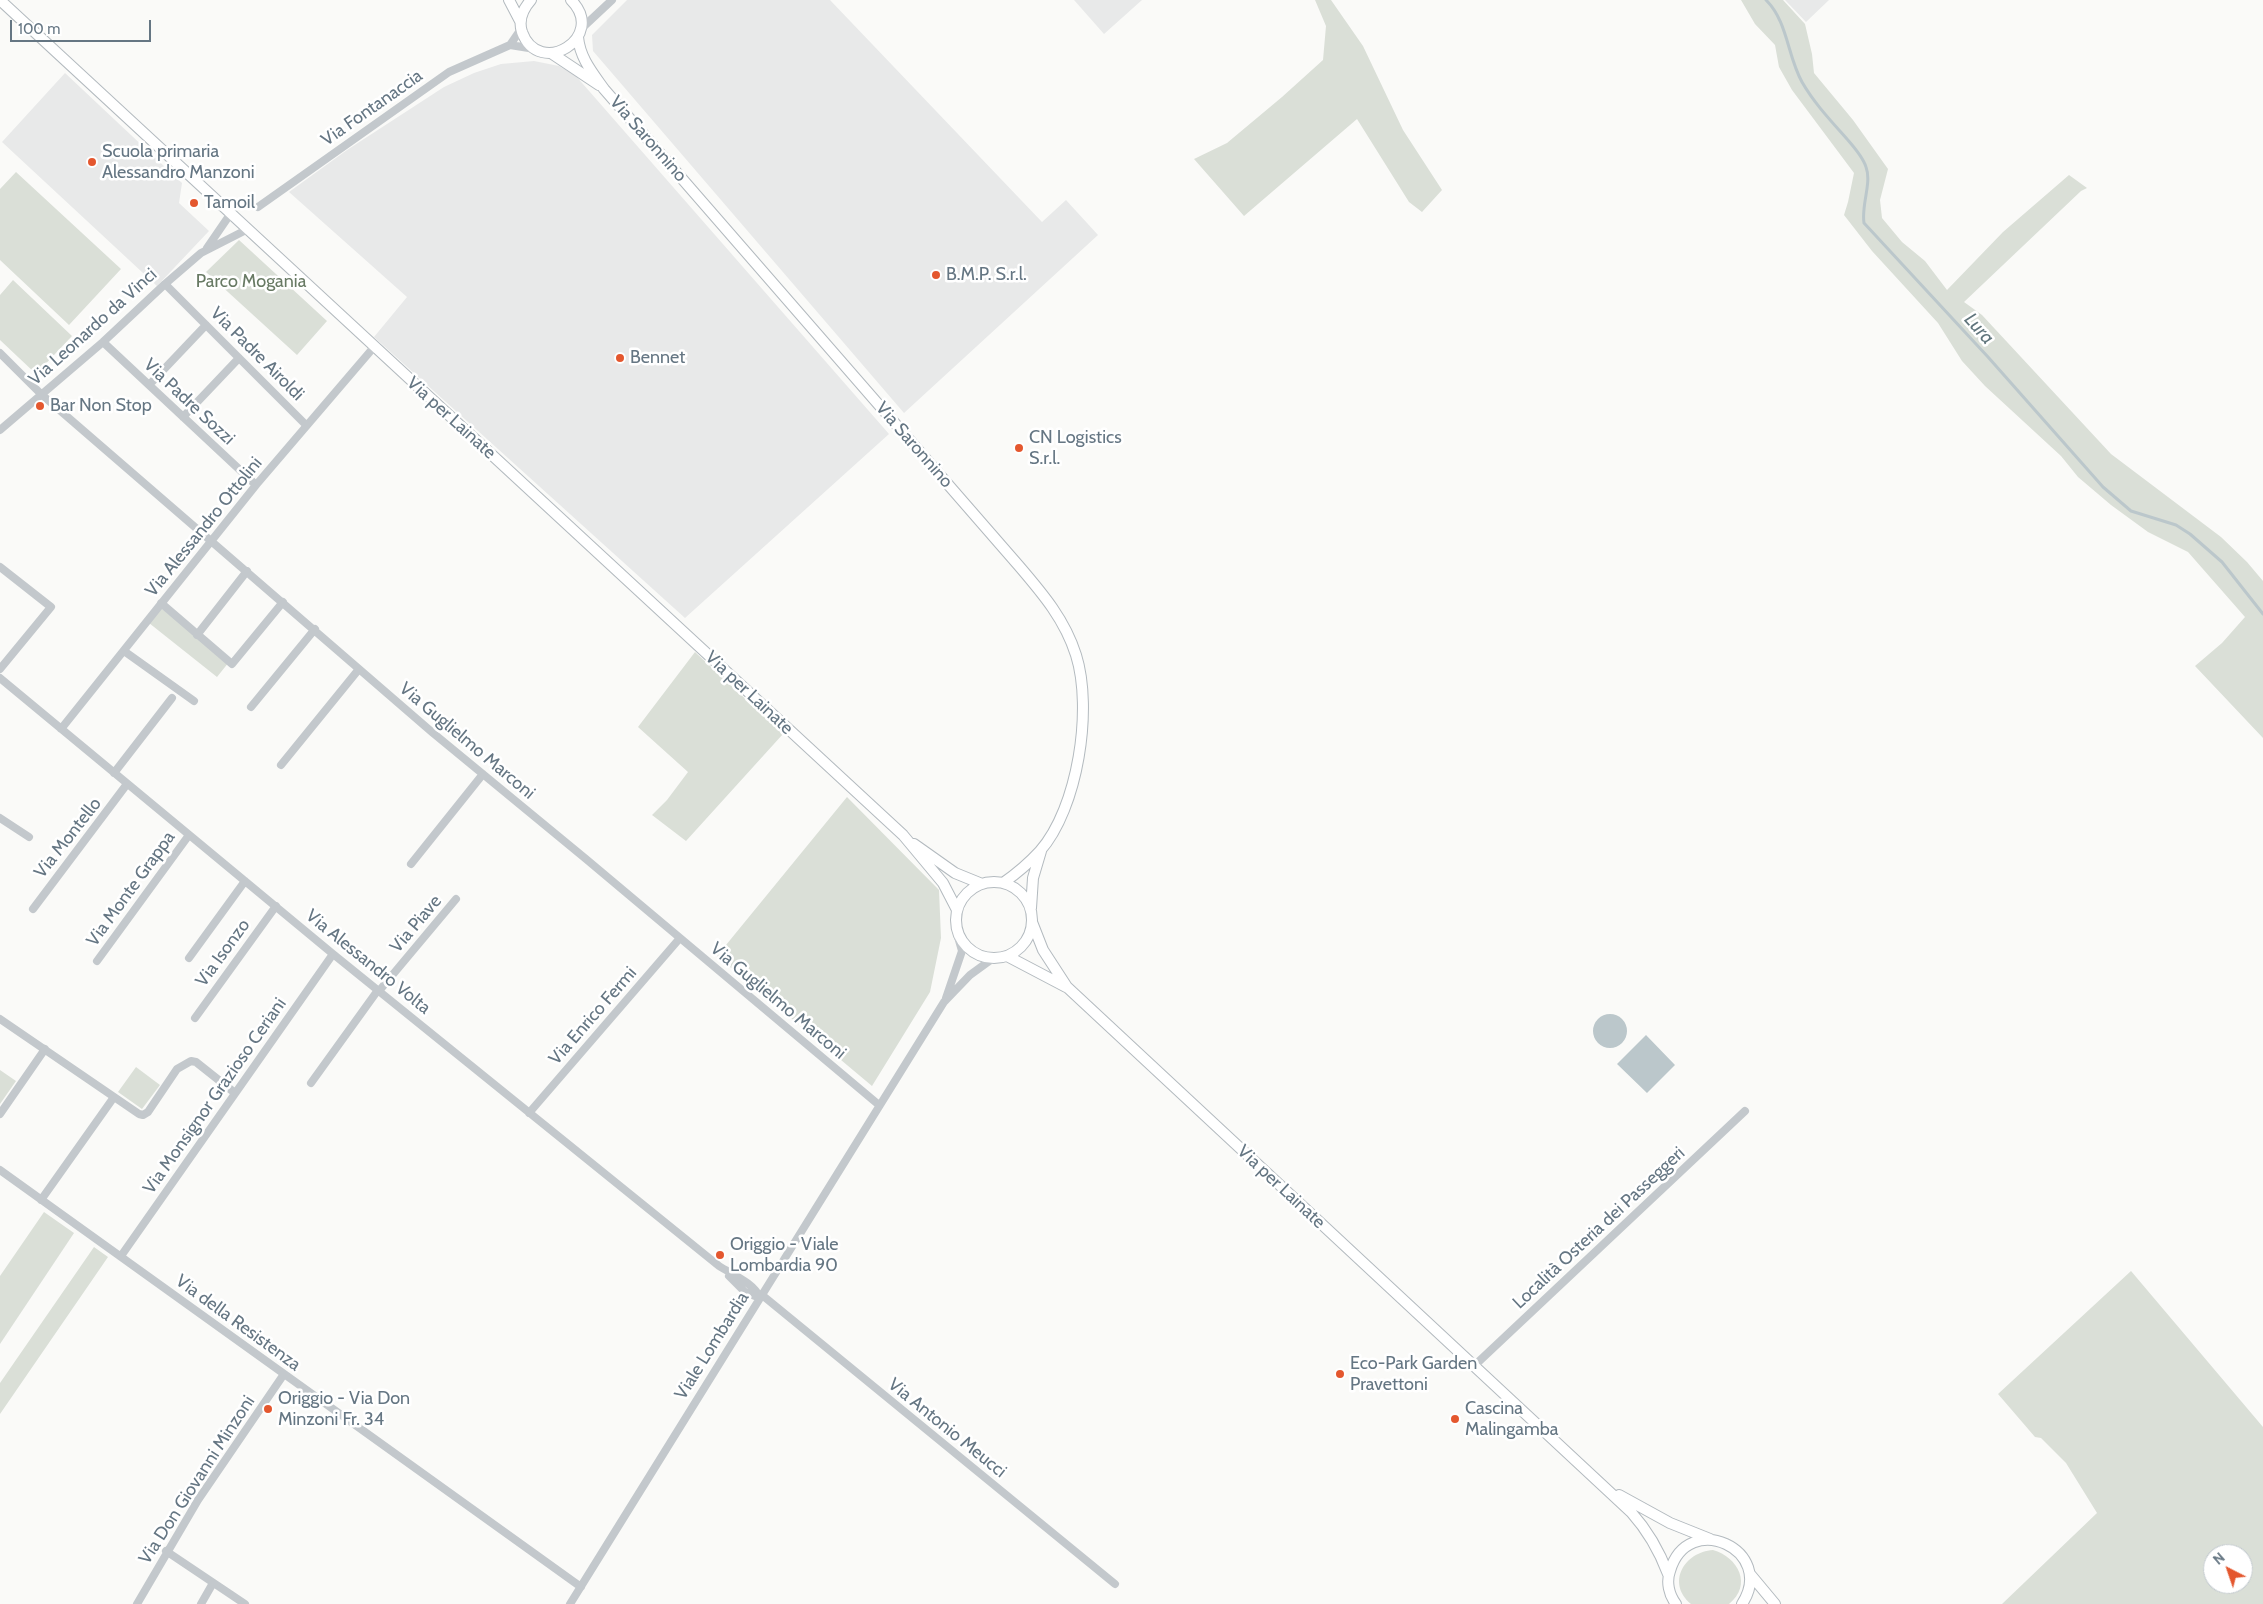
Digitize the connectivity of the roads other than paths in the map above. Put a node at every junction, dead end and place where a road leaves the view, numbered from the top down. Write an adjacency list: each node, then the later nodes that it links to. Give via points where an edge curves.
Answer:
1 (0, 0): 13 (main road, Via per Lainate)
2 (510, 0): 6 (main road)
3 (531, 0): 6 (main road, via 523,10)
4 (571, 0): 7 (main road, Via Saronnino, via 580,12)
5 (612, 0): 7 (street)
6 (521, 25): 8 (street); 9 (main road, via 525,39)
7 (579, 33): 10 (main road, via 572,45); 11 (main road, Via Saronnino, via 579,49)
8 (510, 45): 9 (street); 12 (street, Via Fontanaccia, via 449,72)
9 (536, 49): 10 (main road, Via Saronnino)
10 (551, 53): 11 (main road, Via Saronnino)
11 (604, 89): 51 (main road, Via Saronnino, via 1055,609 1076,656 1082,690 1083,725 1077,766 1067,800)
12 (258, 208)
13 (231, 213): 14 (main road, Via per Lainate); 15 (street)
14 (248, 229): 15 (street); 19 (main road, Via per Lainate)
15 (207, 248): 16 (street, Via Leonardo da Vinci)
16 (165, 284): 17 (street, Via Padre Airoldi); 18 (street, Via Leonardo da Vinci)
17 (206, 325): 21 (street, Via Padre Airoldi); 22 (street)
18 (102, 342): 22 (street, Via Padre Sozzi); 23 (street, Via Leonardo da Vinci)
19 (374, 347): 25 (street, Via Alessandro Ottolini); 49 (main road, Via per Lainate)
20 (0, 353): 23 (street, Via Guglielmo Marconi)
21 (239, 358): 24 (street); 25 (street, Via Padre Airoldi)
22 (149, 385): 24 (street, Via Padre Sozzi)
23 (41, 394): 26 (street, Via Leonardo da Vinci); 28 (street, Via Guglielmo Marconi)
24 (183, 417): 27 (street, Via Padre Sozzi)
25 (306, 425): 27 (street, Via Alessandro Ottolini)
26 (0, 430)
27 (256, 485): 28 (street, Via Alessandro Ottolini)
28 (211, 540): 30 (street, Via Guglielmo Marconi); 32 (street, Via Alessandro Ottolini)
29 (0, 567): 36 (street, via 51,608)
30 (247, 571): 31 (street, Via Guglielmo Marconi); 34 (street)
31 (283, 602): 33 (street, Via Guglielmo Marconi); 34 (street, via 232,664)
32 (161, 603): 34 (street); 35 (street, Via Alessandro Ottolini)
33 (315, 630): 37 (street, Via Guglielmo Marconi); 41 (street)
34 (197, 635)
35 (124, 651): 40 (street); 42 (street, Via Alessandro Ottolini)
36 (0, 669)
37 (359, 669): 43 (street); 45 (street, Via Guglielmo Marconi)
38 (0, 678): 42 (street, Via Alessandro Volta)
39 (172, 698): 44 (street)
40 (194, 702)
41 (251, 706)
42 (61, 728): 44 (street, Via Alessandro Volta)
43 (281, 765)
44 (114, 773): 46 (street, Via Alessandro Volta)
45 (483, 774): 52 (street); 62 (street, Via Guglielmo Marconi)
46 (127, 784): 48 (street, Via Alessandro Volta); 58 (street, Via Montello)
47 (0, 818): 50 (street)
48 (189, 835): 53 (street, Via Alessandro Volta); 67 (street, Via Monte Grappa)
49 (903, 836): 55 (main road, Via per Lainate, via 955,873); 59 (main road, Via per Lainate, via 943,883)
50 (29, 838)
51 (1041, 850): 54 (main road, Via Saronnino); 60 (main road, Via Saronnino, via 1033,878)
52 (411, 864)
53 (246, 881): 57 (street, Via Alessandro Volta); 65 (street)
54 (1003, 883): 55 (main road); 60 (main road, via 1021,894)
55 (982, 884): 59 (main road, via 967,894)
56 (456, 899): 69 (street, Via Piave)
57 (276, 906): 63 (street, Via Alessandro Volta); 71 (street, Via Isonzo)
58 (33, 909)
59 (957, 910): 61 (main road)
60 (1031, 917): 64 (main road, via 1030,933 1025,943); 68 (main road, Via per Lainate, via 1043,950)
61 (956, 930): 66 (main road, via 969,950); 70 (street, Viale Lombardia, via 962,951)
62 (680, 938): 77 (street, Via Guglielmo Marconi); 79 (street, Via Enrico Fermi)
63 (333, 954): 69 (street, Via Alessandro Volta); 75 (street, Via Monsignor Grazioso Ceriani)
64 (1007, 956): 66 (main road); 68 (main road, Via per Lainate)
65 (189, 958)
66 (992, 959): 70 (street, Viale Lombardia)
67 (97, 961)
68 (1067, 987): 85 (main road, Via per Lainate)
69 (379, 991): 74 (street, Via Piave); 79 (street, Via Alessandro Volta)
70 (944, 1002): 77 (street, Viale Lombardia)
71 (195, 1018)
72 (0, 1019): 73 (street)
73 (45, 1049): 76 (street); 80 (street)
74 (311, 1083)
75 (235, 1092): 76 (street, via 191,1061 177,1069 143,1115); 83 (street, Via Monsignor Grazioso Ceriani)
76 (114, 1097): 82 (street)
77 (879, 1105): 84 (street, Viale Lombardia)
78 (1745, 1111): 85 (street, Località Osteria dei Passeggeri)
79 (529, 1112): 84 (street, Via Alessandro Volta, via 719,1266 744,1292)
80 (0, 1114)
81 (0, 1170): 82 (street, Via della Resistenza)
82 (41, 1200): 83 (street, Via della Resistenza)
83 (121, 1256): 86 (street, Via della Resistenza)
84 (761, 1296): 93 (street, Via Antonio Meucci); 94 (street, Viale Lombardia)
85 (1474, 1366): 87 (main road, Via per Lainate)
86 (284, 1374): 89 (street, Via Don Giovanni Minzoni); 94 (street, Via della Resistenza)
87 (1604, 1486): 88 (main road, via 1647,1512); 90 (main road, via 1646,1529)
88 (1710, 1540): 90 (main road, via 1698,1541 1683,1549); 91 (main road, via 1724,1542 1736,1549)
89 (166, 1551): 92 (street); 96 (street, Via Don Giovanni Minzoni)
90 (1668, 1574): 95 (main road)
91 (1750, 1574): 102 (main road, via 1750,1586); 103 (main road)
92 (213, 1583): 97 (street); 98 (street)
93 (1115, 1584)
94 (581, 1587): 99 (street, Viale Lombardia)
95 (1669, 1588): 100 (main road); 101 (main road)
96 (137, 1604)
97 (201, 1604)
98 (245, 1604)
99 (570, 1604)
100 (1668, 1604)
101 (1676, 1604)
102 (1742, 1604)
103 (1775, 1604)

